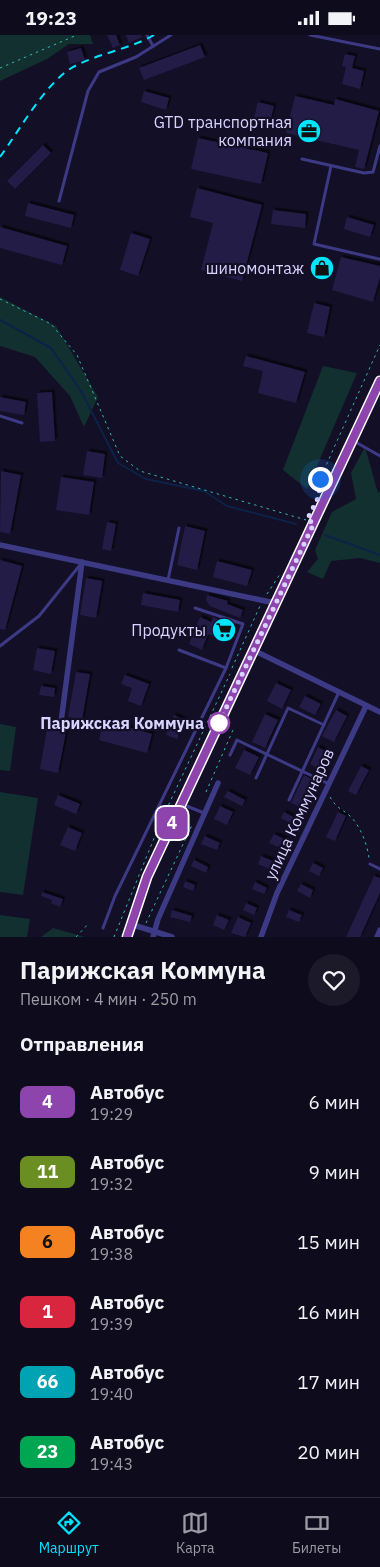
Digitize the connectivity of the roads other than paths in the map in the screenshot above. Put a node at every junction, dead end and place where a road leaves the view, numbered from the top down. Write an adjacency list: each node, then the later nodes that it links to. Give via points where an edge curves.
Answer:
1 (147, 35): 4 (lane)
2 (171, 35): 4 (lane)
3 (310, 35): 5 (lane)
4 (153, 46): 9 (lane, via 100,72 88,91)
5 (380, 49)
6 (380, 145): 8 (lane, via 373,172)
7 (302, 159): 8 (lane)
8 (331, 166): 10 (lane, via 314,244)
9 (60, 201)
10 (379, 259)
11 (379, 383): 14 (main road)
12 (0, 416): 13 (lane)
13 (22, 423)
14 (352, 439): 15 (lane); 20 (main road)
15 (380, 456)
16 (179, 528): 19 (lane)
17 (0, 545): 18 (street)
18 (82, 562): 19 (street); 22 (lane, via 39,616); 29 (street)
19 (168, 580): 20 (street)
20 (276, 603): 24 (main road)
21 (196, 607): 25 (lane, via 242,624)
22 (0, 646)
23 (179, 650): 25 (lane)
24 (253, 650): 26 (street); 38 (main road)
25 (226, 668): 43 (lane)
26 (340, 692): 27 (street); 30 (lane)
27 (366, 706): 28 (street); 36 (street, улица Коммунаров)
28 (380, 712)
29 (61, 722)
30 (324, 725): 31 (lane, via 288,707); 33 (lane)
31 (268, 754): 32 (lane, via 237,740); 33 (lane); 34 (lane)
32 (230, 755)
33 (303, 769): 36 (lane); 37 (lane)
34 (256, 778)
35 (218, 783): 39 (street)
36 (329, 783): 48 (street, улица Коммунаров, via 277,893)
37 (289, 800)
38 (181, 803): 39 (lane); 42 (main road, via 147,877)
39 (201, 812): 45 (street)
40 (370, 864): 41 (lane)
41 (380, 869)
42 (130, 924): 45 (street); 46 (main road)
43 (103, 927)
44 (380, 930): 49 (street)
45 (153, 935): 47 (street)
46 (127, 937)
47 (172, 937)
48 (261, 937)
49 (377, 937)

